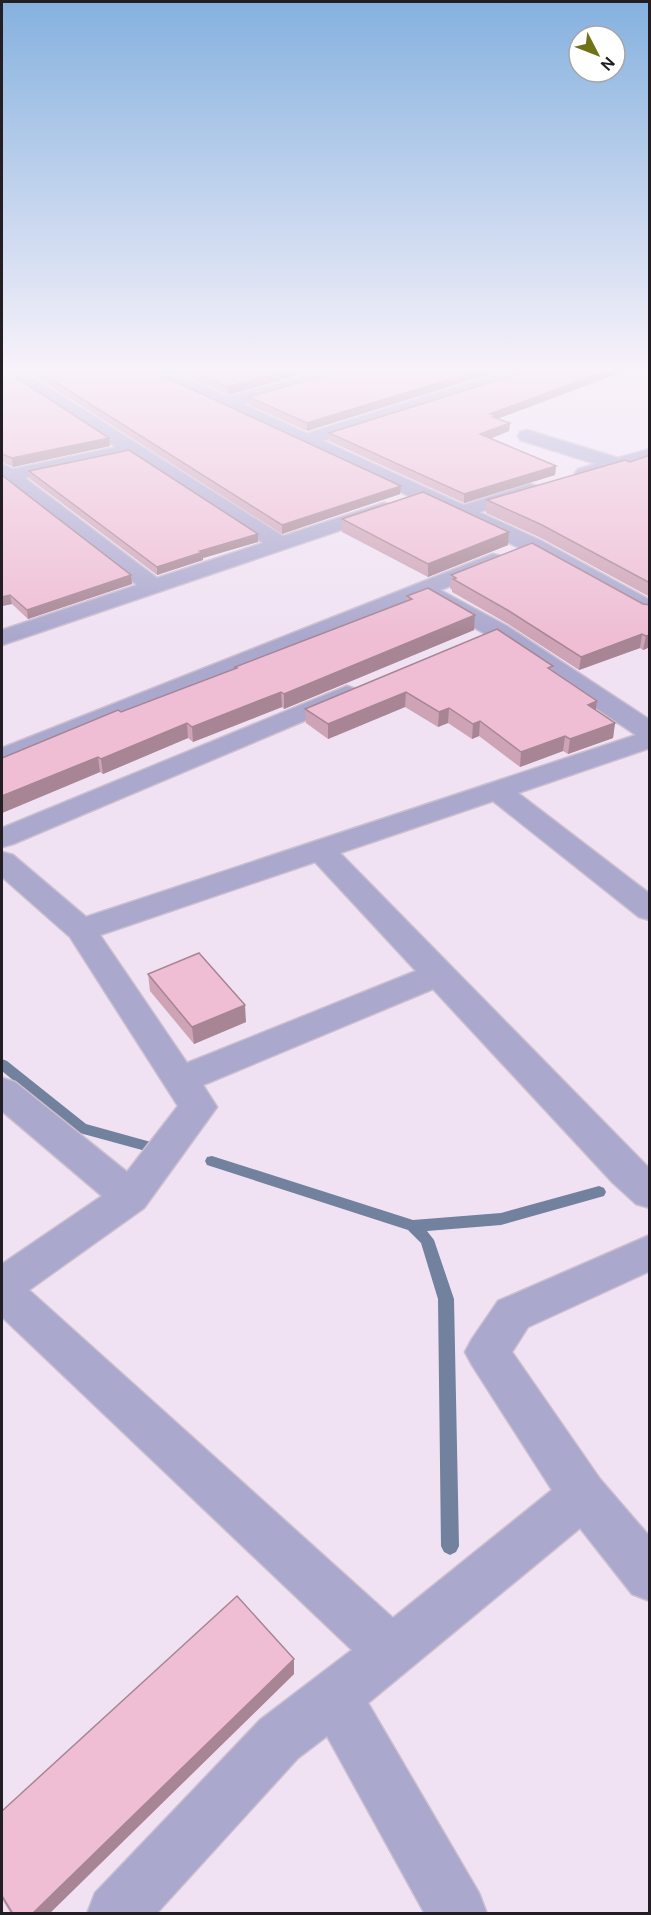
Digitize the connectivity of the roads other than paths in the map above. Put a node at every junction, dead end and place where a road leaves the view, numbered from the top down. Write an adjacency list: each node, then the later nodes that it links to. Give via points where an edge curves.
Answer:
1 (87, 457): 7 (street)
2 (147, 457): 11 (street)
3 (344, 457): 9 (street)
4 (596, 457): 6 (street)
5 (641, 457): 6 (street)
6 (617, 464): 8 (street); 10 (street)
7 (4, 474): 13 (street)
8 (650, 477)
9 (425, 495): 10 (street); 11 (street)
10 (461, 512): 12 (street)
11 (279, 544): 13 (street)
12 (532, 545): 14 (street); 15 (street)
13 (154, 587): 17 (street)
14 (424, 588): 16 (street); 22 (street)
15 (650, 609)
16 (498, 631): 18 (street); 20 (street)
17 (3, 635)
18 (465, 645)
19 (366, 686): 24 (street)
20 (650, 732)
21 (650, 739): 23 (street)
22 (2, 757)
23 (497, 790): 25 (street); 27 (street)
24 (2, 838)
25 (320, 850): 28 (street); 29 (street)
26 (2, 861): 28 (street)
27 (650, 910)
28 (81, 930): 30 (street)
29 (439, 974): 30 (street); 32 (street)
30 (180, 1080): 33 (street, via 198,1107)
31 (2, 1091): 33 (street)
32 (650, 1193)
33 (130, 1197): 35 (street)
34 (650, 1252): 37 (street, via 513,1314 487,1352)
35 (2, 1286)
36 (2, 1291): 39 (street)
37 (582, 1495): 38 (street); 39 (street)
38 (650, 1576)
39 (392, 1652): 40 (street)
40 (334, 1696): 41 (street, via 279,1739); 42 (street)
41 (116, 1914)
42 (458, 1914)

